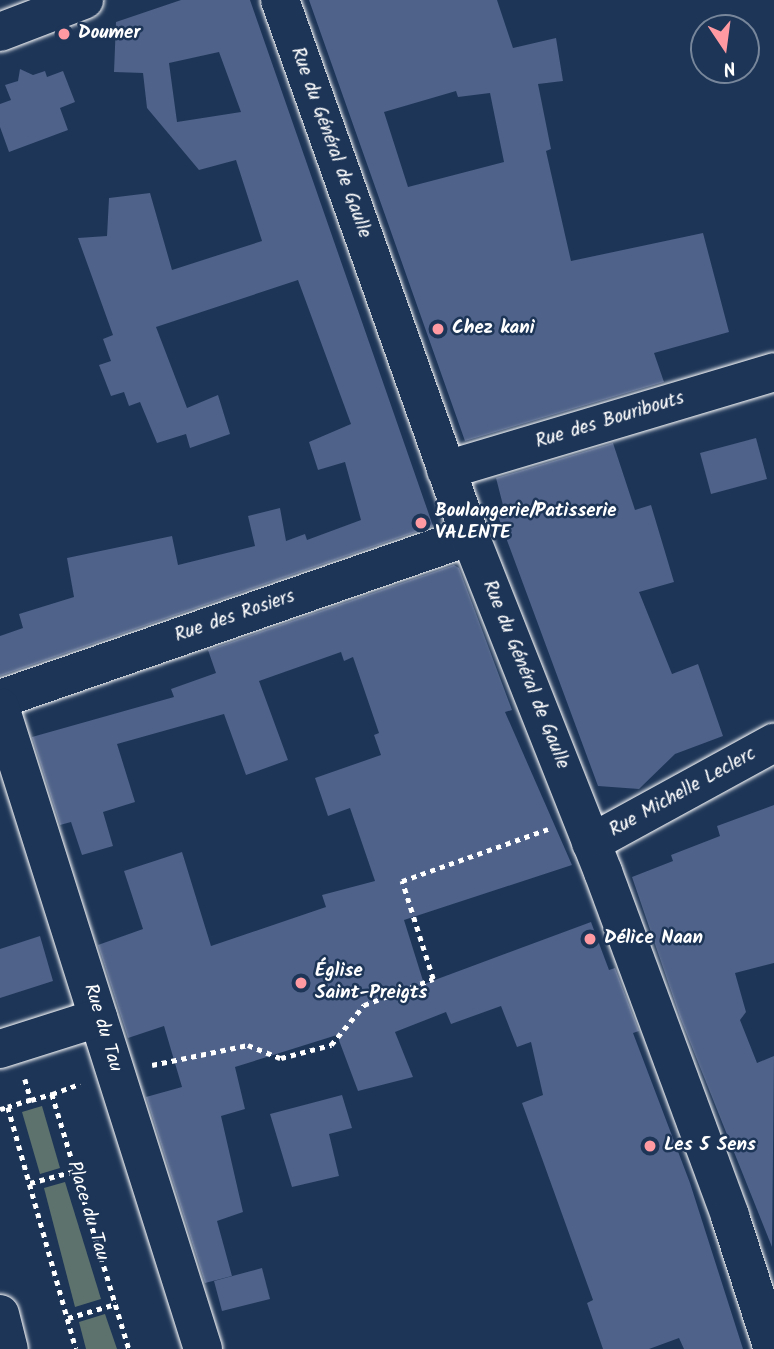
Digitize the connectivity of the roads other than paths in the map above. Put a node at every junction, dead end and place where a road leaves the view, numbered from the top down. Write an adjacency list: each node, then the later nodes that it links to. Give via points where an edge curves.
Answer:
1 (85, 0): 3 (street)
2 (280, 0): 5 (street, Rue du Général de Gaulle)
3 (0, 32)
4 (774, 372): 5 (street, Rue des Bouribouts)
5 (446, 470): 6 (street, Rue du Général de Gaulle)
6 (470, 536): 7 (street, Rue des Rosiers); 10 (street, Rue du Général de Gaulle)
7 (0, 699)
8 (0, 708): 11 (street, Rue du Tau)
9 (774, 743): 10 (street, Rue Michelle Leclerc)
10 (587, 831): 16 (street, Rue du Général de Gaulle, via 730,1216)
11 (99, 1018): 12 (street); 15 (street, Rue du Tau)
12 (7, 1047)
13 (0, 1314): 14 (street)
14 (9, 1349)
15 (203, 1349)
16 (773, 1349)

